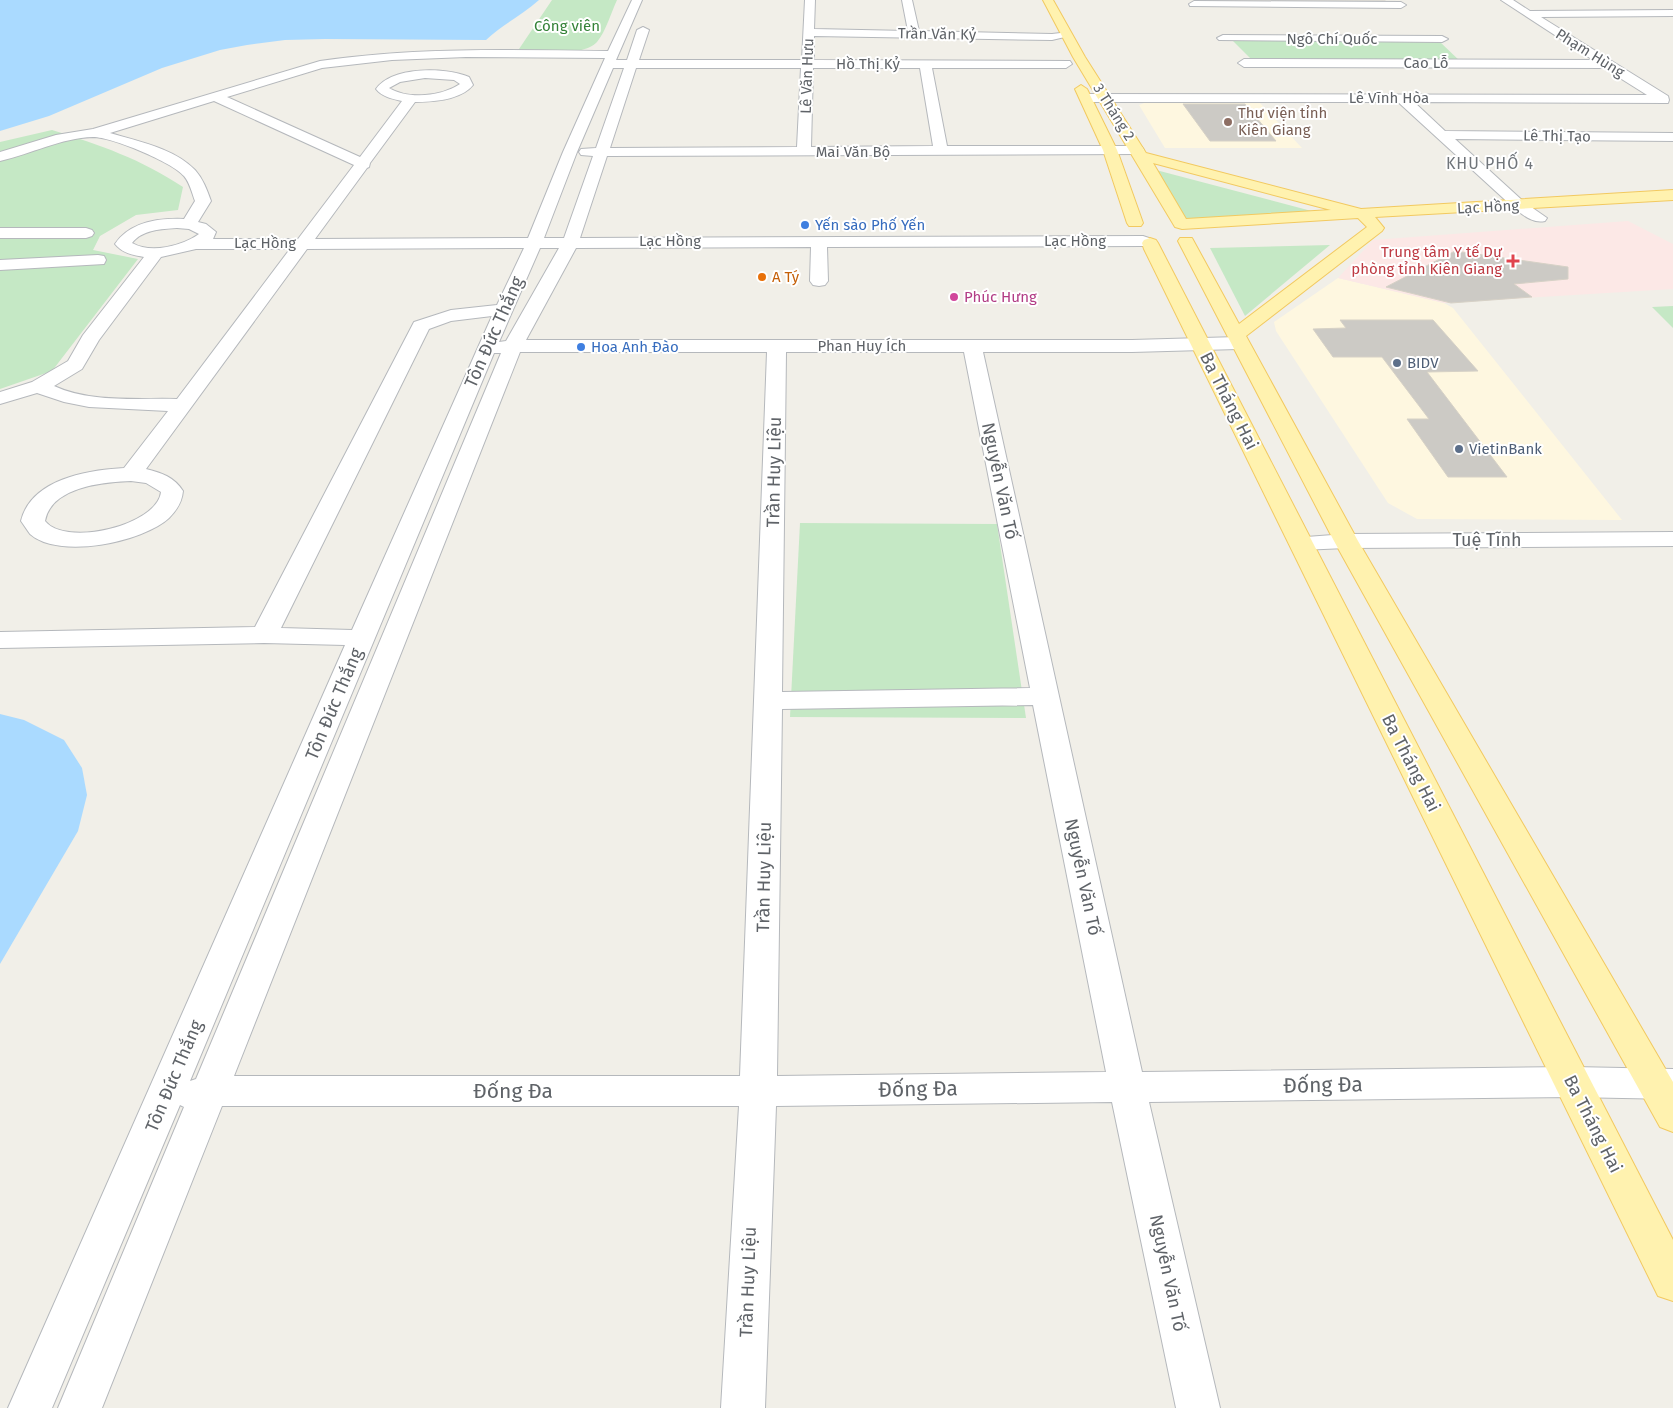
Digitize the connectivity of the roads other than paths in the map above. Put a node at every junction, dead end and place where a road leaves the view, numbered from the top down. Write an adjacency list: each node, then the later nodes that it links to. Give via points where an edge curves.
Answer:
1 (637, 0): 22 (street, Tôn Đức Thắng)
2 (810, 0): 18 (street, Lê Văn Hưu)
3 (907, 0): 19 (street)
4 (1048, 0): 20 (main road, 3 Tháng 2)
5 (1506, 0): 10 (street, Phạm Hùng)
6 (1193, 2): 8 (street); 14 (street)
7 (1570, 4): 11 (street)
8 (1401, 5)
9 (1673, 13): 12 (street)
10 (1528, 14): 11 (street); 28 (street, Phạm Hùng)
11 (1586, 14): 12 (street)
12 (1646, 14): 16 (street)
13 (647, 18): 23 (street, Tôn Đức Thắng)
14 (1206, 18)
15 (1044, 22): 20 (main road, 3 Tháng 2)
16 (1666, 24)
17 (1428, 27): 21 (street)
18 (809, 32): 19 (street, Trần Văn Kỷ); 25 (street, Lê Văn Hưu)
19 (914, 33): 20 (street, Trần Văn Kỷ)
20 (1058, 35): 29 (main road, 3 Tháng 2); 34 (main road, 3 Tháng 2)
21 (1442, 39): 24 (street, Ngô Chí Quốc, via 1220,35); 27 (street)
22 (611, 60): 23 (street, Hồ Thị Kỷ); 30 (street, Hồ Thị Kỷ, via 422,54 352,60 320,65); 42 (street, Tôn Đức Thắng)
23 (630, 63): 25 (street, Hồ Thị Kỷ); 41 (street, Tôn Đức Thắng)
24 (1244, 63): 27 (street, Cao Lỗ); 31 (street)
25 (808, 64): 26 (street, Hồ Thị Kỷ); 43 (street, Lê Văn Hưu)
26 (925, 64): 29 (street, Hồ Thị Kỷ); 44 (street)
27 (1474, 64): 28 (street, Cao Lỗ)
28 (1607, 64): 36 (street, Phạm Hùng)
29 (1071, 72): 33 (main road, 3 Tháng 2)
30 (216, 97): 37 (street, Hồ Thị Kỷ); 47 (street)
31 (1273, 97): 34 (street, Lê Vĩnh Hòa); 35 (street, Lê Vĩnh Hòa)
32 (411, 98): 32 (street, via 450,94 467,85 465,80 456,76 425,74 384,84 382,89 387,94); 47 (street)
33 (1086, 98): 34 (street, Lê Vĩnh Hòa); 40 (main road, 3 Tháng 2)
34 (1104, 98): 45 (main road, 3 Tháng 2)
35 (1401, 98): 36 (street, Lê Vĩnh Hòa); 38 (street)
36 (1668, 102)
37 (95, 132): 46 (street, Hồ Thị Kỷ, via 61,138); 53 (street, via 159,155 187,171 198,185 203,201)
38 (1441, 135): 39 (street, Lê Thị Tạo); 49 (street)
39 (1673, 137)
40 (1110, 150): 44 (street, Mai Văn Bộ); 45 (street, Mai Văn Bộ); 58 (main road, 3 Tháng 2)
41 (603, 151): 42 (street, Mai Văn Bộ); 43 (street, Mai Văn Bộ); 63 (street, Tôn Đức Thắng)
42 (570, 152): 65 (street, Tôn Đức Thắng)
43 (804, 152): 44 (street, Mai Văn Bộ)
44 (941, 152)
45 (1139, 153): 50 (main road); 59 (main road, 3 Tháng 2)
46 (0, 157)
47 (364, 164): 62 (street)
48 (1673, 195): 49 (main road, Lạc Hồng)
49 (1519, 205): 50 (main road, Lạc Hồng); 51 (street)
50 (1363, 214): 57 (main road); 59 (main road, Lạc Hồng)
51 (1539, 218): 52 (main road, Lạc Hồng); 57 (main road, Lạc Hồng)
52 (1558, 218)
53 (196, 226): 54 (street, Lạc Hồng); 67 (street, via 208,232); 68 (street, Lạc Hồng, via 169,224 147,227 124,239 123,244 127,248)
54 (224, 227)
55 (333, 228): 62 (street, Lạc Hồng)
56 (362, 228): 65 (street, Lạc Hồng)
57 (1376, 228): 59 (main road, Lạc Hồng); 73 (main road)
58 (1145, 229): 59 (main road); 59 (main road, via 1170,244); 64 (street, Lạc Hồng); 74 (main road, Ba Tháng Hai)
59 (1186, 231): 73 (main road, Ba Tháng Hai)
60 (0, 233): 61 (street)
61 (86, 233)
62 (303, 233): 65 (street, Lạc Hồng); 67 (street, Lạc Hồng); 80 (street)
63 (574, 234): 64 (street, Lạc Hồng); 65 (street, Lạc Hồng); 66 (street, Lạc Hồng); 77 (street, Tôn Đức Thắng)
64 (859, 235): 66 (street, Lạc Hồng)
65 (536, 236): 72 (street, Tôn Đức Thắng)
66 (819, 241): 71 (street)
67 (197, 244): 68 (street, Lạc Hồng)
68 (156, 252): 78 (street, via 90,339 76,365)
69 (98, 260): 70 (street)
70 (0, 265)
71 (820, 281)
72 (504, 310): 77 (street, Tôn Đức Thắng); 85 (street, via 456,313 435,318 421,326)
73 (1237, 339): 74 (street, Phan Huy Ích); 83 (main road, Ba Tháng Hai)
74 (1200, 344): 76 (street, Phan Huy Ích); 84 (main road, Ba Tháng Hai)
75 (777, 346): 76 (street, Phan Huy Ích); 77 (street, Phan Huy Ích); 89 (street, Trần Huy Liệu)
76 (972, 346): 88 (street, Nguyễn Văn Tố)
77 (500, 347): 86 (street, Tôn Đức Thắng); 93 (street, Tôn Đức Thắng)
78 (39, 386): 79 (street); 80 (street, via 48,392 79,400)
79 (0, 398)
80 (182, 405): 81 (street)
81 (131, 474): 81 (street, via 108,475 64,488 46,498 36,510 33,521 39,530 47,534 74,540 99,538 145,524 162,513 171,501 172,491 164,482 150,476)
82 (1673, 539): 83 (street, Tuệ Tĩnh)
83 (1346, 541): 84 (street, Tuệ Tĩnh); 91 (main road, Ba Tháng Hai)
84 (1301, 543): 90 (main road, Ba Tháng Hai)
85 (264, 635): 86 (street); 87 (street)
86 (362, 638): 95 (street, Tôn Đức Thắng)
87 (0, 640)
88 (1045, 696): 89 (street); 92 (street, Nguyễn Văn Tố)
89 (768, 701): 94 (street, Trần Huy Liệu)
90 (1572, 1082): 91 (street, Đống Đa); 92 (street, Đống Đa); 97 (main road, Ba Tháng Hai)
91 (1664, 1084): 96 (main road, Ba Tháng Hai)
92 (1127, 1087): 94 (street, Đống Đa); 101 (street, Nguyễn Văn Tố)
93 (209, 1091): 94 (street, Đống Đa); 95 (street, Đống Đa); 99 (street, Tôn Đức Thắng)
94 (758, 1091): 100 (street, Trần Huy Liệu)
95 (163, 1102): 98 (street, Tôn Đức Thắng)
96 (1673, 1116)
97 (1673, 1282)
98 (30, 1408)
99 (80, 1408)
100 (743, 1408)
101 (1198, 1408)

